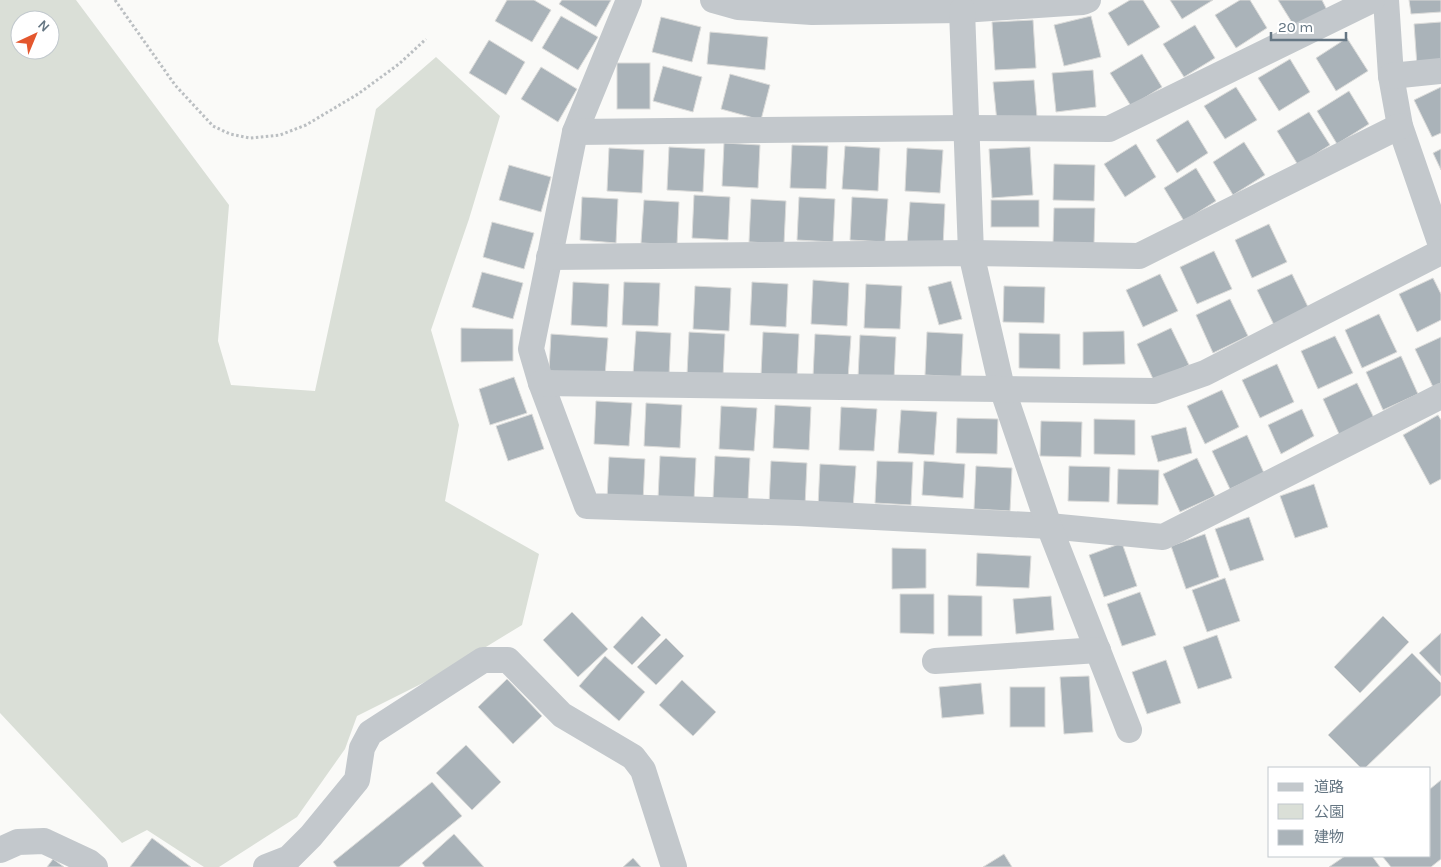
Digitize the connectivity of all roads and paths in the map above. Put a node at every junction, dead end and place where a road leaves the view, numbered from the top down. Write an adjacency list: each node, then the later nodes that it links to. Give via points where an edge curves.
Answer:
1 (115, 0): 8 (path, via 175,85 213,126 250,138 280,135 306,125 400,64)
2 (629, 0): 13 (street)
3 (714, 0): 7 (street, via 738,7 812,12)
4 (1088, 0): 7 (street)
5 (1372, 0): 12 (street, via 1109,129)
6 (1386, 0): 10 (street)
7 (947, 7): 12 (street)
8 (426, 39)
9 (1441, 71): 10 (street)
10 (1391, 76): 11 (street)
11 (1400, 126): 14 (street); 16 (street, via 1139,256)
12 (965, 128): 13 (street); 16 (street)
13 (575, 132): 17 (street)
14 (1441, 245)
15 (1441, 252): 19 (street, via 1205,373 1154,391)
16 (971, 253): 17 (street); 19 (street)
17 (549, 257): 18 (street, via 531,349)
18 (541, 382): 19 (street); 21 (street, via 587,506)
19 (1002, 388): 21 (street)
20 (1441, 396): 21 (street, via 1163,537)
21 (1049, 526): 22 (street)
22 (1098, 650): 23 (street); 24 (street)
23 (935, 661)
24 (1129, 730)
25 (0, 850): 26 (street, via 18,842 44,841)
26 (95, 867)
27 (266, 867): 28 (street, via 289,858 357,780 362,748 370,733 483,660 508,660 562,715 633,757 643,770)
28 (674, 867)

